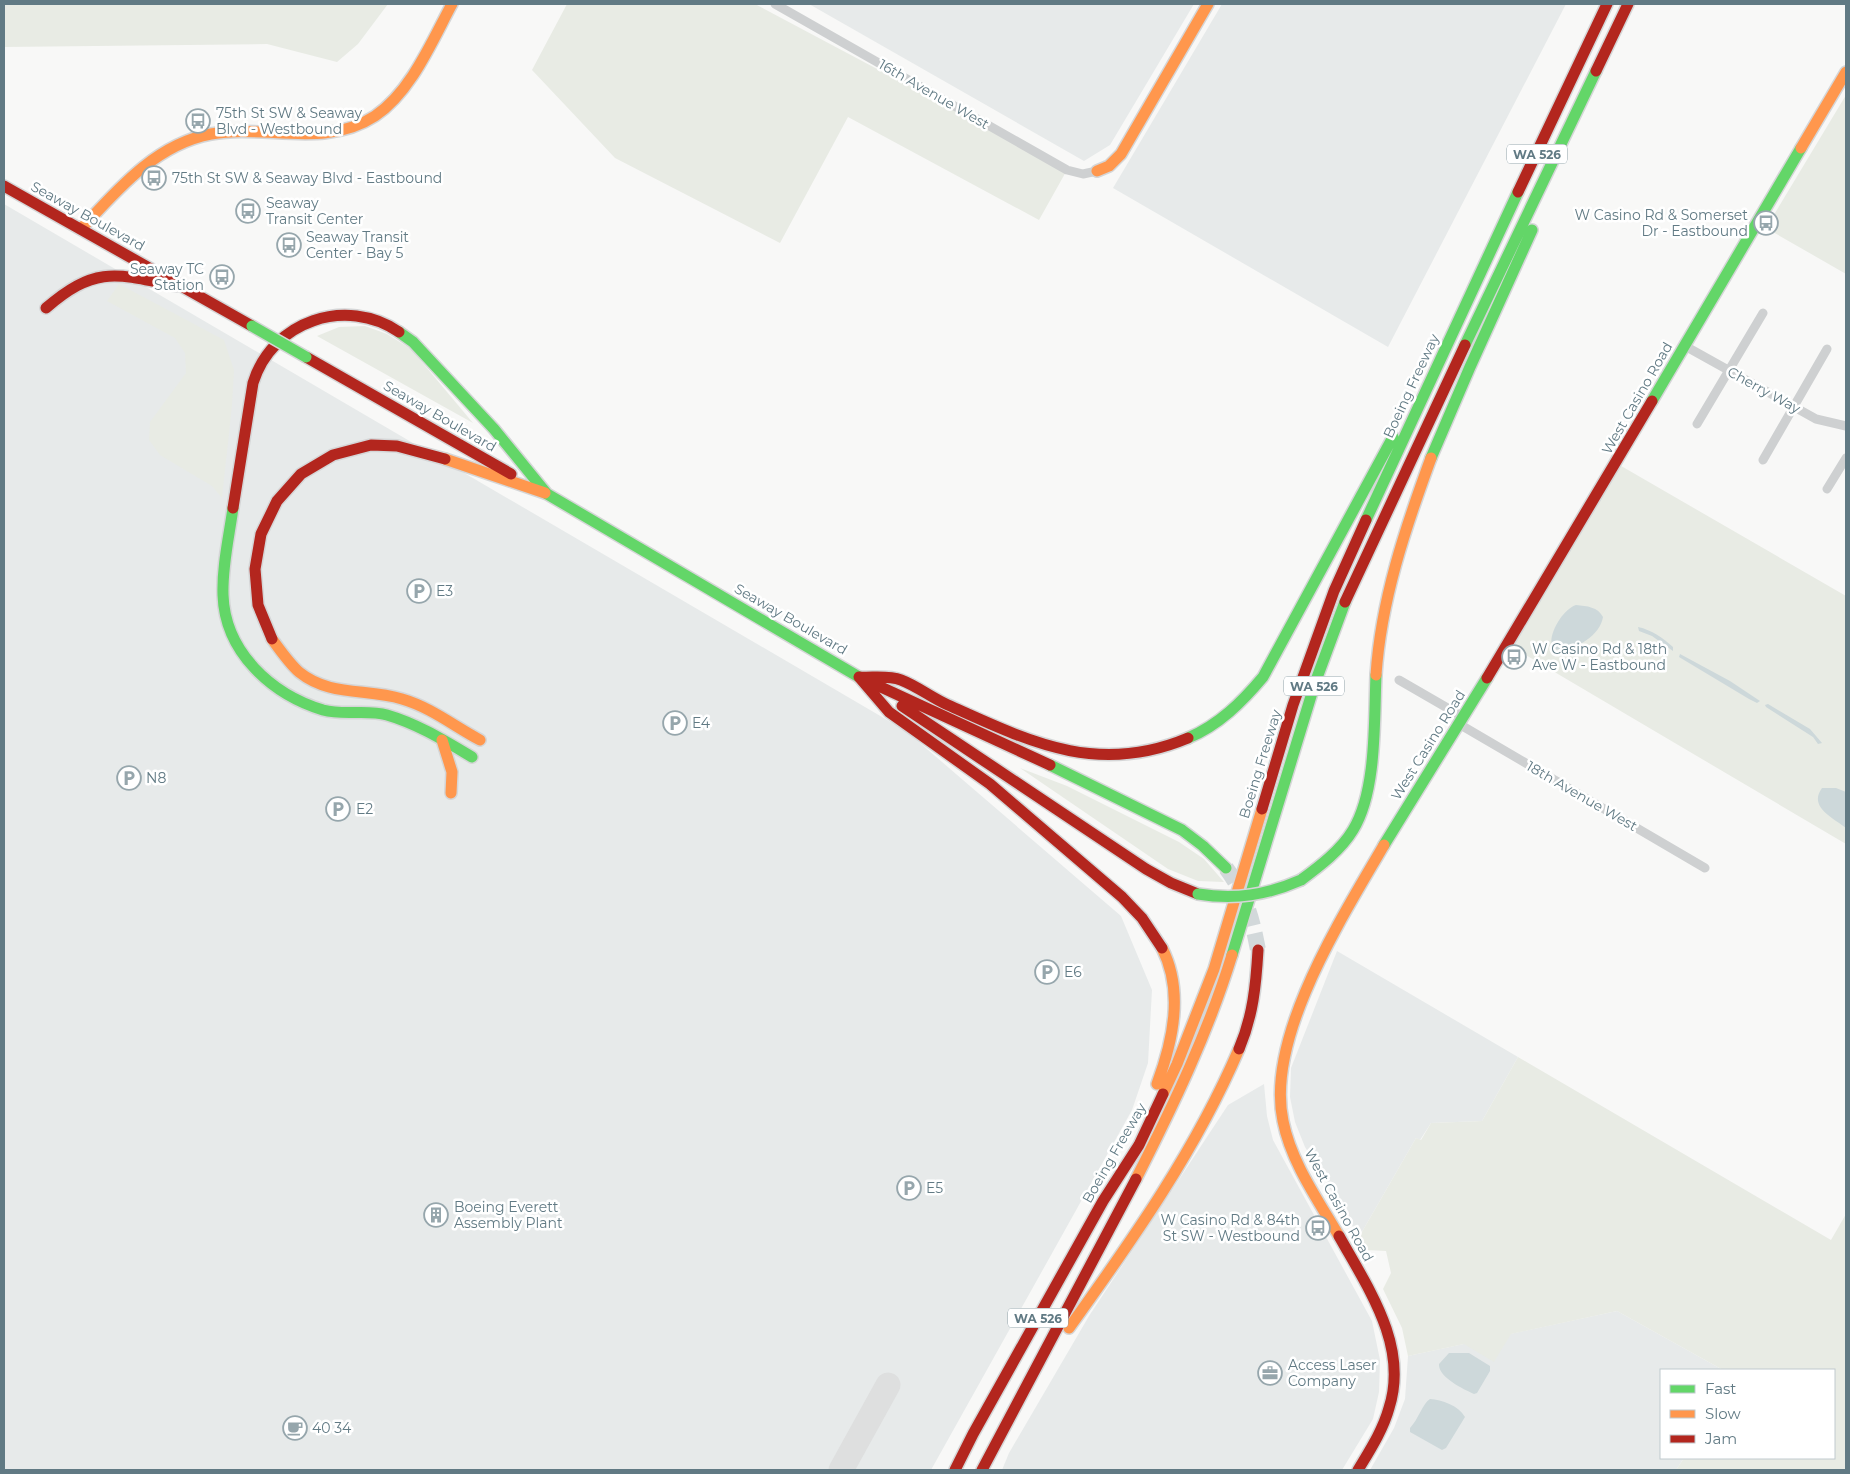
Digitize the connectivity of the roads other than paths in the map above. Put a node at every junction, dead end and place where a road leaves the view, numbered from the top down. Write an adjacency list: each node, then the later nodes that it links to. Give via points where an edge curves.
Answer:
1 (452, 4): 9 (main road, via 407,83 375,116 352,128 330,132 249,131 213,134 188,141 163,153 131,177)
2 (775, 4): 7 (street, 16th Avenue West, via 1068,170 1083,174)
3 (1208, 4): 7 (main road, via 1121,154 1109,166)
4 (1608, 4): 11 (main road, Boeing Freeway / WA 526)
5 (1630, 4): 24 (main road, bridge, via 1440,436 1413,508 1385,603 1371,773 1365,801 1357,823 1323,864 1300,880 1274,892 1254,896 1231,899 1184,890 1146,869); 35 (main road, Boeing Freeway / WA 526, via 1344,604 1315,683 1233,954 1204,1037 1157,1139)
6 (1846, 72): 14 (main road, West Casino Road)
7 (1097, 171)
8 (4, 186): 9 (main road, Seaway Boulevard)
9 (81, 229): 10 (main road, Seaway Boulevard)
10 (188, 289): 12 (main road, via 102,275 63,292); 23 (main road, Seaway Boulevard, bridge)
11 (1465, 304): 24 (main road, via 1262,677 1247,698 1209,728 1150,751 1110,756 1085,754 1024,739 934,699 900,680); 34 (main road, Boeing Freeway / WA 526, via 1334,590 1293,705 1231,915 1197,1015 1139,1145)
12 (46, 308)
13 (1763, 313): 16 (street)
14 (1685, 346): 16 (street, Cherry Way); 26 (main road, West Casino Road)
15 (1827, 349): 17 (street)
16 (1729, 371): 17 (street, Cherry Way); 18 (street)
17 (1794, 407): 19 (street, Cherry Way, via 1816,419); 21 (street)
18 (1698, 424)
19 (1846, 426)
20 (1846, 458): 22 (street)
21 (1763, 460)
22 (1828, 489)
23 (547, 494): 24 (main road, Seaway Boulevard); 27 (main road, via 494,429 413,342 386,323 354,315 322,317 291,331 270,351 259,368 250,400 223,576 223,604 233,638 254,670 282,692 310,705 342,713 364,711 385,715 411,723); 28 (main road, via 481,469 390,444 356,447 325,458 298,477 270,512 258,541 255,578 260,613 274,644 295,668 310,680 334,691 400,698)
24 (859, 677): 31 (main road, via 1182,830); 34 (main road, via 884,708 975,773 1122,897 1156,935 1166,956 1173,984 1174,1011 1166,1060)
25 (1399, 680): 26 (street, 18th Avenue West)
26 (1461, 720): 32 (street, 18th Avenue West); 38 (main road, West Casino Road, via 1335,931 1299,1013 1281,1073 1279,1098 1293,1156 1384,1318 1392,1348 1395,1373 1392,1398 1385,1422)
27 (442, 740): 29 (main road); 30 (main road, via 452,767)
28 (480, 740)
29 (472, 756)
30 (451, 793)
31 (1226, 868)
32 (1705, 868)
33 (1258, 950): 35 (main road, via 1253,1008 1218,1097 1122,1254)
34 (1103, 1201): 36 (main road, Boeing Freeway / WA 526)
35 (1032, 1378): 37 (main road, Boeing Freeway / WA 526)
36 (953, 1470)
37 (982, 1470)
38 (1358, 1470)

